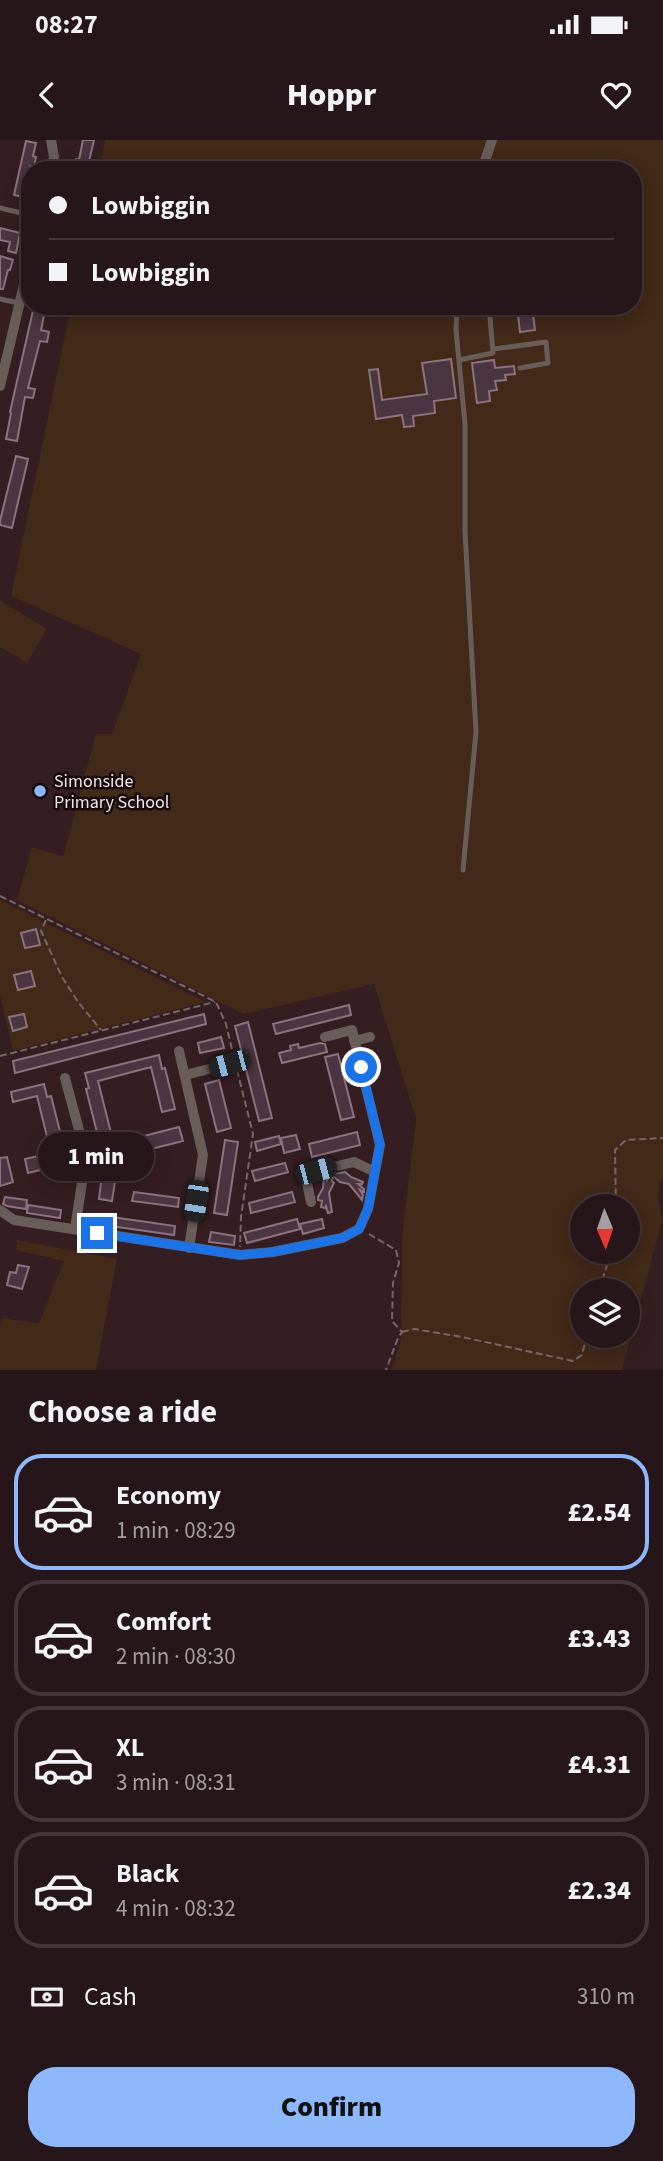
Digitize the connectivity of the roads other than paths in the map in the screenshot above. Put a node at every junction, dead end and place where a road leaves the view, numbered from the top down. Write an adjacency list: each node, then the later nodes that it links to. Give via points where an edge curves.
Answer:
1 (51, 140): 3 (street)
2 (492, 140): 4 (street)
3 (53, 161)
4 (485, 161)
5 (0, 208): 6 (lane)
6 (21, 213)
7 (21, 295): 9 (street)
8 (0, 299): 9 (lane)
9 (19, 303): 15 (street)
10 (457, 315): 13 (lane)
11 (490, 317): 12 (lane)
12 (494, 349): 13 (lane, via 489,355); 14 (lane, via 547,342 548,363)
13 (459, 360): 16 (lane, via 476,732)
14 (520, 368)
15 (0, 386)
16 (463, 870)
17 (325, 1037): 19 (street, via 352,1030)
18 (370, 1037): 19 (street)
19 (354, 1041): 24 (street, via 380,1144)
20 (179, 1051): 22 (street)
21 (229, 1064): 22 (street)
22 (185, 1075): 28 (street, via 202,1154)
23 (65, 1078): 27 (street, via 86,1156)
24 (375, 1172): 25 (street, via 354,1162 316,1171 307,1183); 28 (street, via 359,1229 342,1238 240,1255)
25 (311, 1202)
26 (0, 1210): 27 (street, via 14,1220)
27 (75, 1229): 28 (street)
28 (189, 1248)

